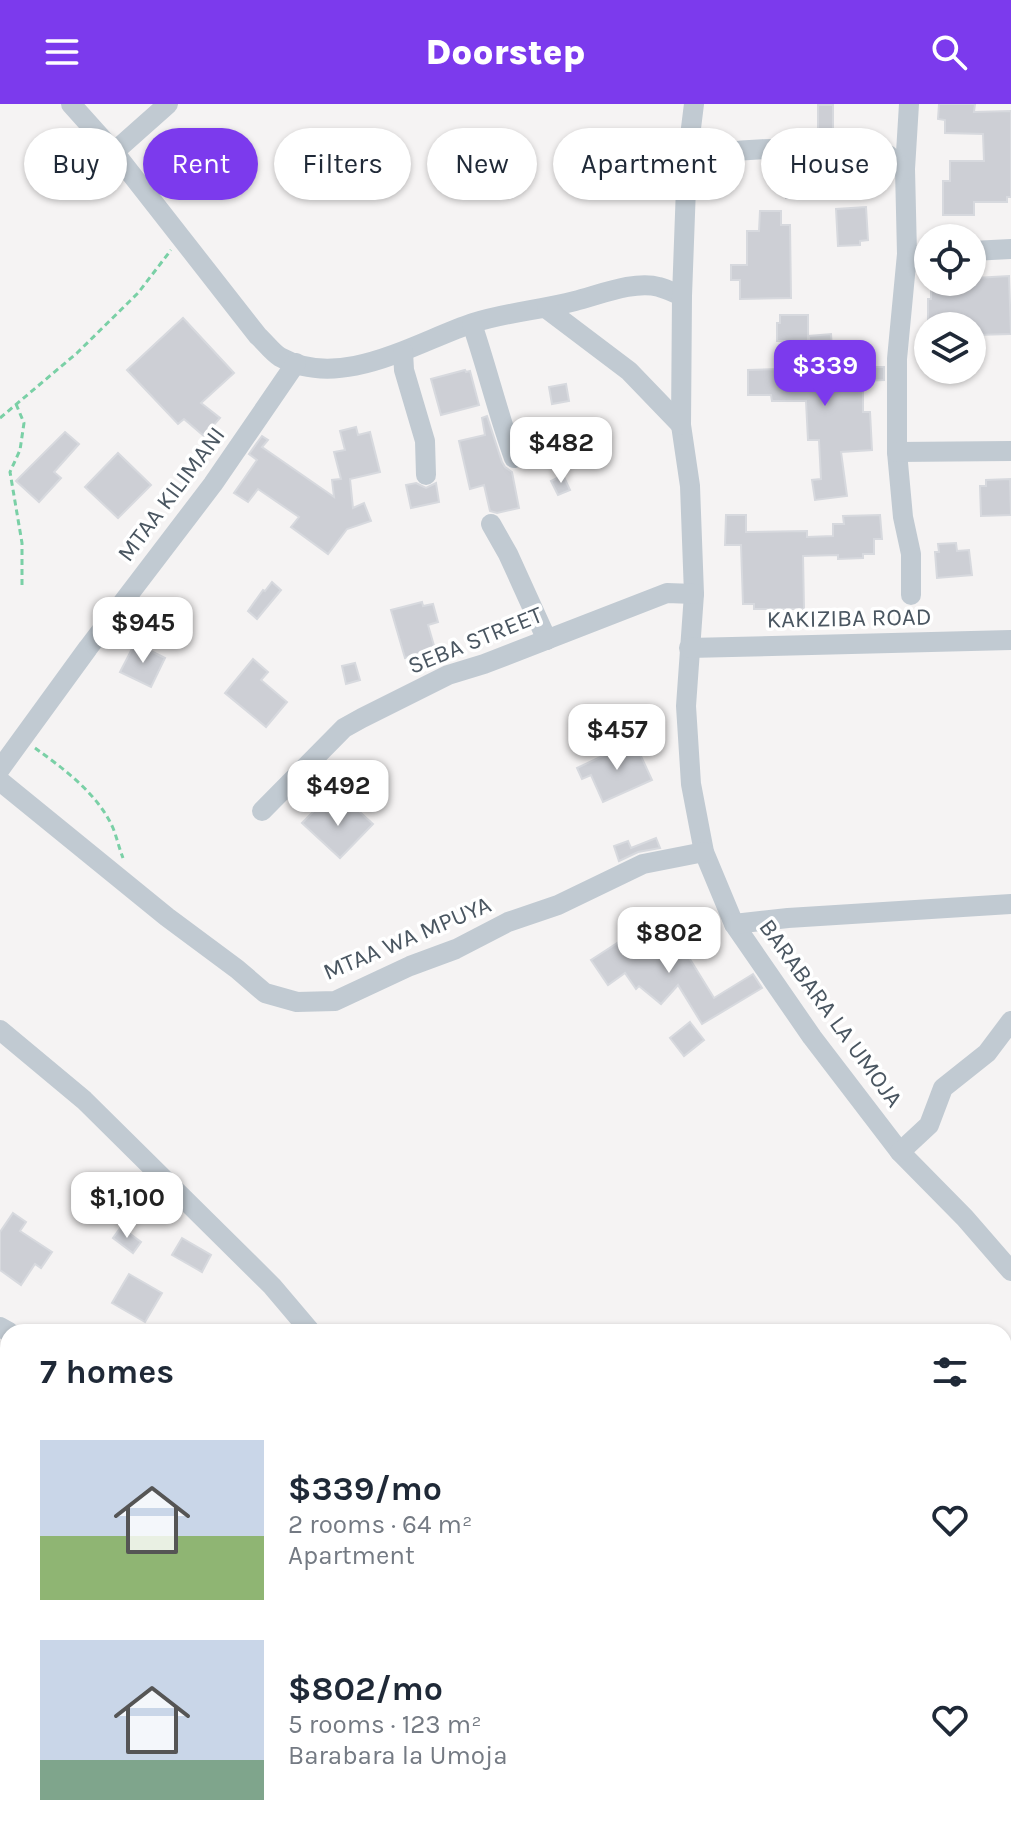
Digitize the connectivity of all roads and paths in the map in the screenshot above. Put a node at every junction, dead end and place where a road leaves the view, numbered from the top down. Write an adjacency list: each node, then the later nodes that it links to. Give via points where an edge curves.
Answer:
1 (71, 104): 5 (street)
2 (168, 104): 7 (street)
3 (694, 104): 6 (street, BARABARA LA UMOJA)
4 (909, 104): 10 (street)
5 (92, 128)
6 (691, 128)
7 (127, 140)
8 (745, 150): 10 (street, via 876,151)
9 (127, 169): 13 (street)
10 (905, 169): 12 (street)
11 (686, 200): 17 (street, BARABARA LA UMOJA)
12 (914, 227)
13 (181, 238): 21 (street, via 258,336); 22 (path, via 138,293)
14 (1011, 249): 15 (street)
15 (986, 250)
16 (914, 273): 26 (street, via 897,359)
17 (682, 296): 18 (street, via 640,285); 24 (street, BARABARA LA UMOJA)
18 (547, 309): 19 (street); 24 (street, via 629,371)
19 (472, 324): 20 (street); 27 (street)
20 (403, 352): 21 (street, via 357,366 316,368); 28 (street, via 425,441)
21 (296, 363): 36 (street, MTAA KILIMANI, via 213,484)
22 (16, 404): 23 (path); 30 (path, via 24,423 10,472 22,543)
23 (0, 418)
24 (681, 425): 31 (street, BARABARA LA UMOJA, via 690,486)
25 (1011, 451): 26 (street)
26 (897, 452): 32 (street)
27 (514, 458)
28 (426, 475)
29 (491, 524): 33 (street)
30 (22, 586)
31 (694, 594): 33 (street, SEBA STREET, via 667,593); 35 (street, BARABARA LA UMOJA)
32 (911, 595)
33 (547, 640): 39 (street, SEBA STREET, via 448,675 344,728)
34 (1011, 640): 35 (street, KAKIZIBA ROAD)
35 (689, 648): 40 (street, BARABARA LA UMOJA, via 691,784)
36 (22, 739): 37 (street, MTAA KILIMANI); 41 (path, via 65,769 95,800 112,825)
37 (0, 769)
38 (0, 781): 40 (street, MTAA WA MPUYA, via 265,993 297,1002 335,1001 643,864)
39 (262, 811)
40 (704, 852): 43 (street, BARABARA LA UMOJA)
41 (124, 861)
42 (1011, 904): 43 (street)
43 (734, 924): 46 (street, BARABARA LA UMOJA)
44 (1011, 1021): 46 (street, via 987,1053 943,1088 929,1125)
45 (0, 1030): 48 (street, via 84,1100)
46 (900, 1152): 47 (street, BARABARA LA UMOJA)
47 (1011, 1271)
48 (304, 1324)

